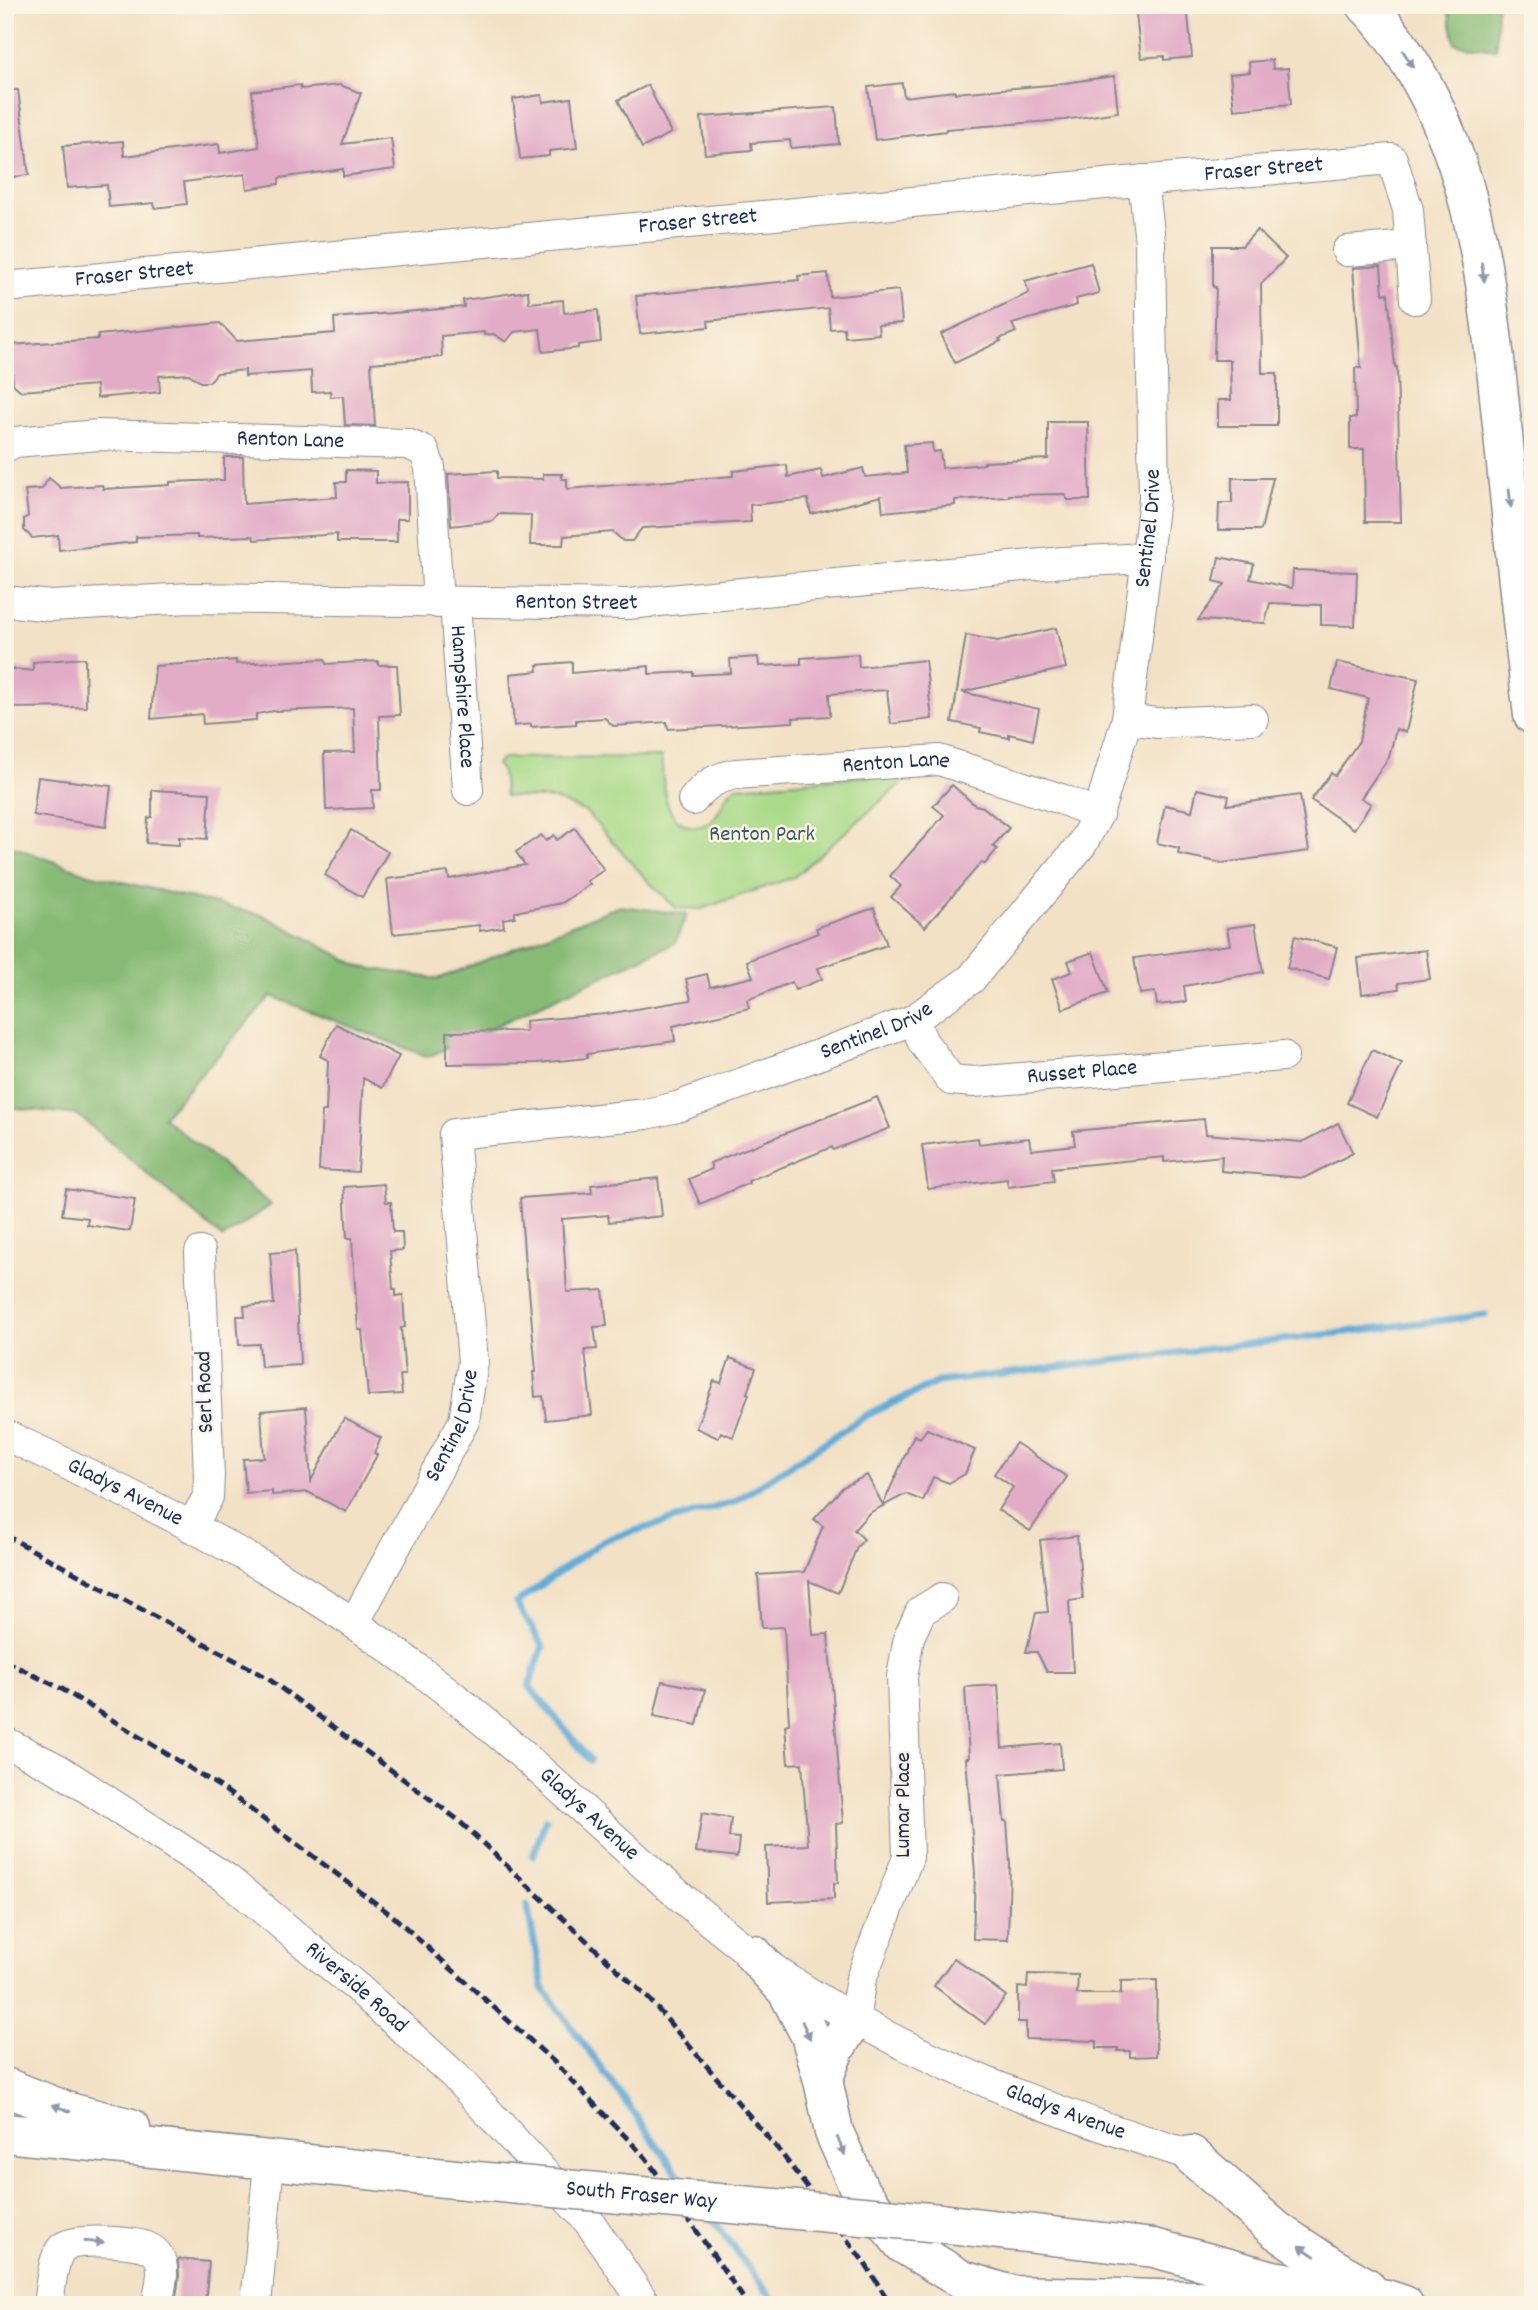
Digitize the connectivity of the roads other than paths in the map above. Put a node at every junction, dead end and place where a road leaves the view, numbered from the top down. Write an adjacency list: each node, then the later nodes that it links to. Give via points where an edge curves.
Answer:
1 (1366, 5): 11 (main road, one-way to 11, via 1402,50 1437,111 1461,170 1473,219 1497,381)
2 (1143, 180): 3 (street, Fraser Street, via 1392,159 1408,210); 5 (street, Fraser Street); 8 (street, Sentinel Drive, via 1150,242 1154,499)
3 (1411, 246): 4 (street); 6 (street)
4 (1347, 251)
5 (5, 287)
6 (1415, 299)
7 (5, 446): 10 (street, Renton Lane, via 99,435 407,444 424,451 430,467)
8 (1148, 558): 10 (street, Renton Street, via 1063,562 628,604); 12 (street, Sentinel Drive)
9 (5, 601): 10 (street, Renton Street, via 51,606 190,598)
10 (447, 603): 14 (street, Hampshire Place)
11 (1533, 715)
12 (1127, 719): 13 (street, via 1157,723); 16 (street, Sentinel Drive)
13 (1253, 719)
14 (468, 790)
15 (693, 800): 16 (street, Renton Lane, via 717,778 735,774 939,760)
16 (1098, 814): 17 (street, Sentinel Drive, via 1082,844 971,979)
17 (913, 1020): 18 (street, Russet Place, via 951,1080 975,1082); 23 (street, Sentinel Drive, via 677,1107 454,1134 473,1362 464,1421)
18 (1283, 1056)
19 (200, 1252): 21 (street, Serl Road, via 209,1476 208,1497)
20 (5, 1434): 21 (street, Gladys Avenue)
21 (191, 1527): 23 (street, Gladys Avenue)
22 (942, 1598): 26 (street, Lumar Place, via 921,1611 909,1637 902,1676 908,1857 861,1979)
23 (354, 1623): 25 (street, Gladys Avenue, via 427,1675)
24 (5, 1742): 37 (street, Riverside Road, via 58,1769 227,1879 360,1990 455,2076 590,2224)
25 (753, 1954): 26 (street, Gladys Avenue); 27 (main road, one-way to 27, via 787,1991 810,2035)
26 (854, 2019): 27 (main road); 30 (street, Gladys Avenue, via 974,2077)
27 (823, 2080): 32 (main road, one-way to 32, via 834,2132 860,2191 904,2244 962,2280 1012,2295 1259,2302)
28 (5, 2087): 31 (main road, one-way to 28, via 69,2112)
29 (5, 2133): 31 (main road, South Fraser Way)
30 (1191, 2155): 33 (main road, one-way to 30, via 1276,2231)
31 (269, 2162): 32 (main road, South Fraser Way, bridge, via 940,2223 1154,2248); 36 (street)
32 (1276, 2292): 33 (main road, South Fraser Way); 38 (main road, South Fraser Way)
33 (1395, 2302)
34 (48, 2305): 35 (street, one-way to 35, via 57,2256 63,2247 83,2241 145,2246 155,2251 162,2267)
35 (157, 2305)
36 (256, 2305)
37 (646, 2305)
38 (1329, 2305)

